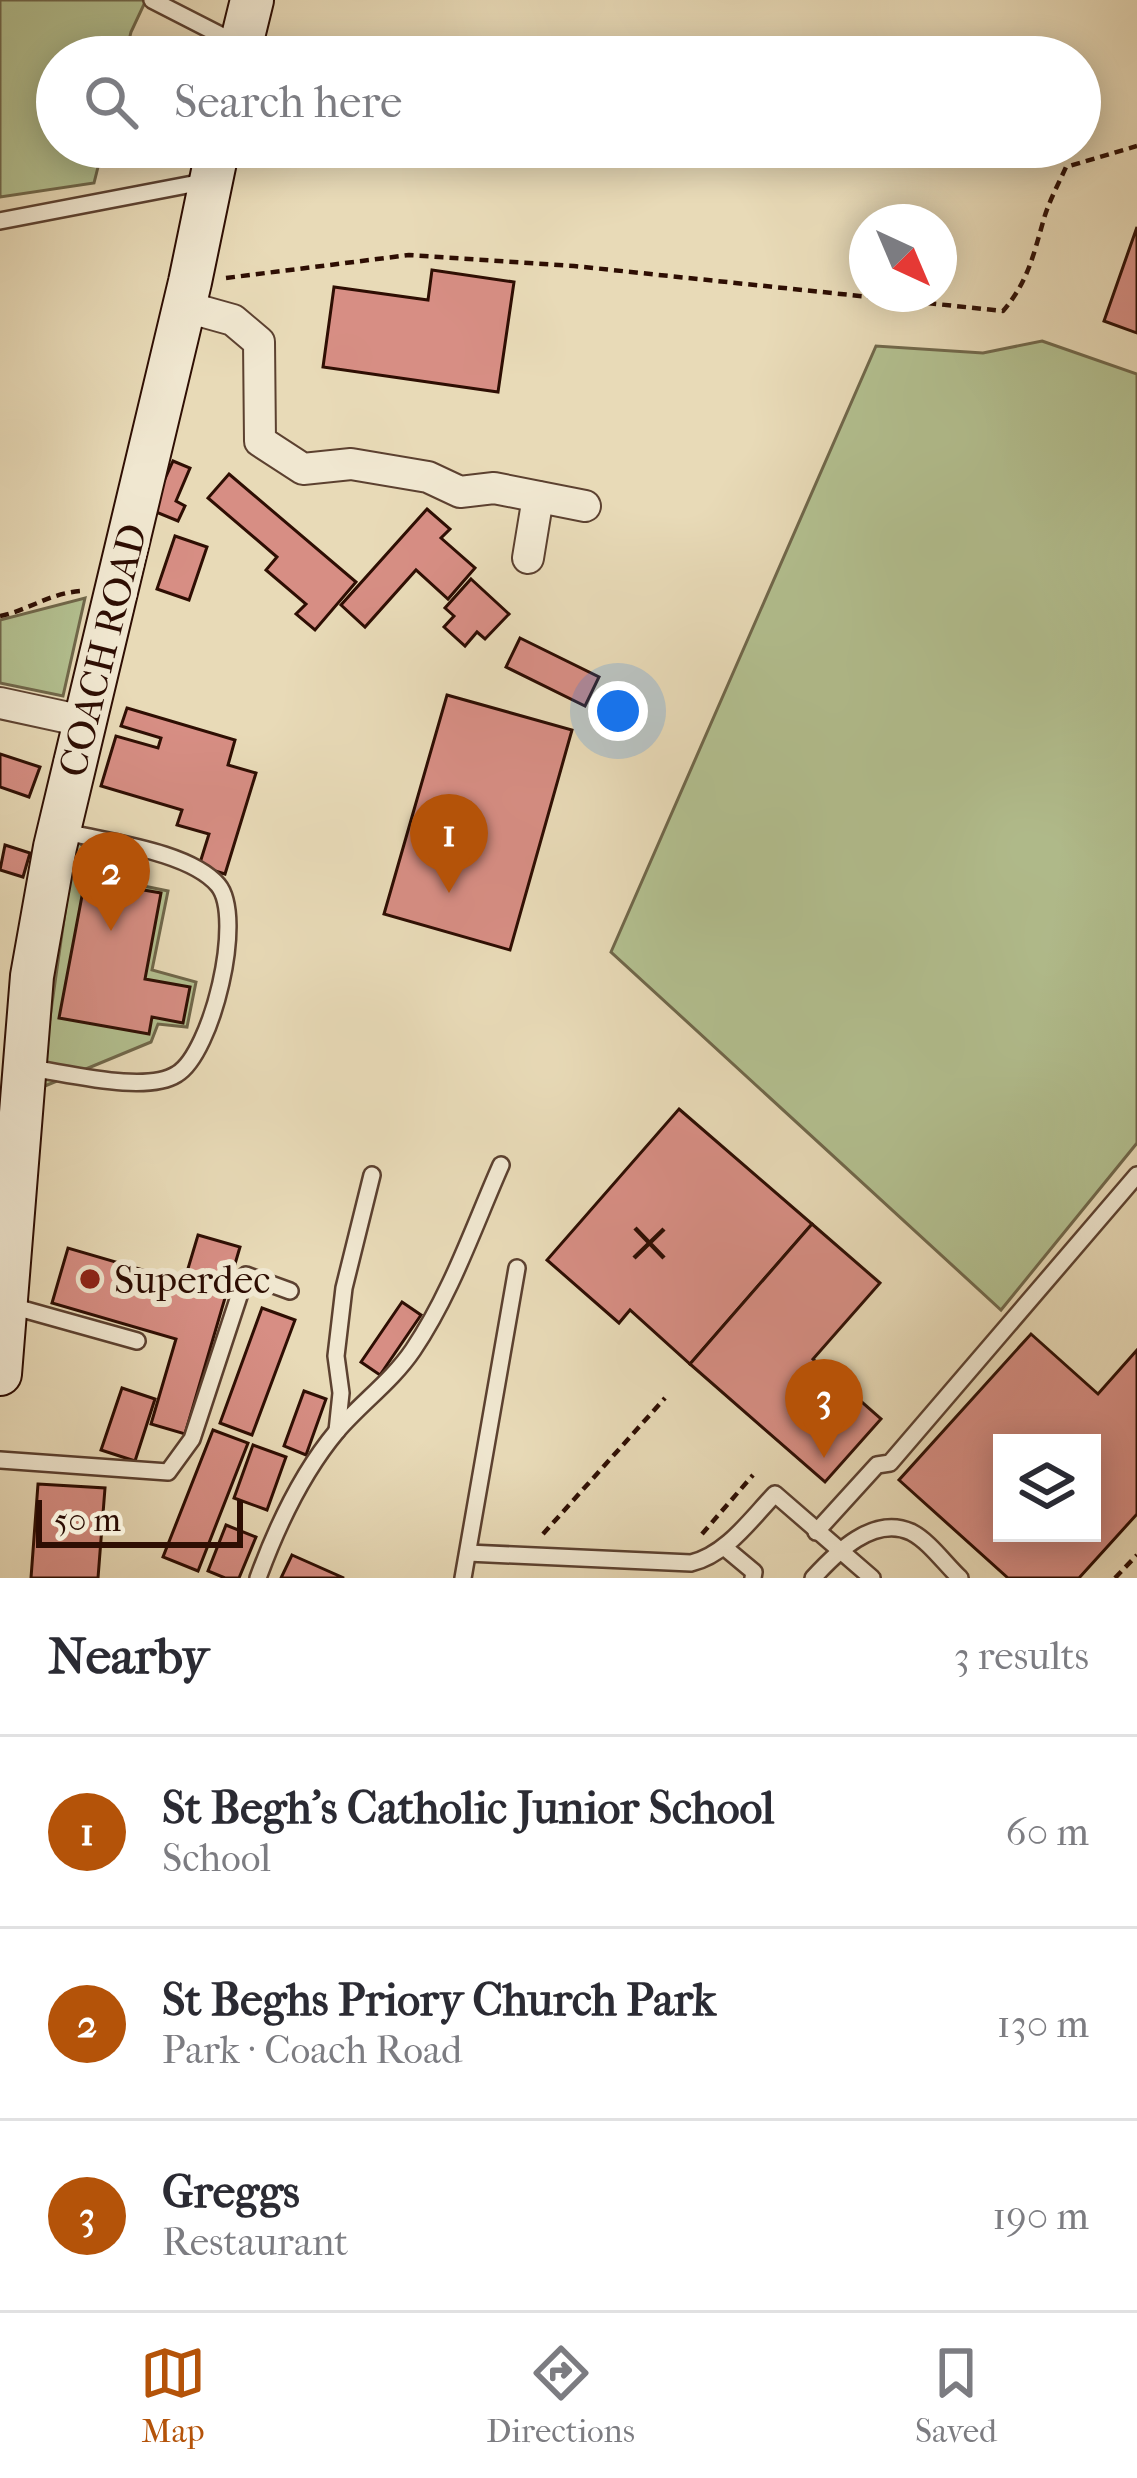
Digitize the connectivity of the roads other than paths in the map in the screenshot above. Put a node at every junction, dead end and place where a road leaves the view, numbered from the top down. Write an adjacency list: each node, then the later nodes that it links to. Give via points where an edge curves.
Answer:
1 (152, 0): 3 (lane)
2 (252, 0): 4 (street)
3 (213, 36)
4 (243, 36)
5 (199, 168): 7 (lane)
6 (213, 168): 8 (street, COACH ROAD)
7 (0, 221)
8 (187, 294): 9 (street, via 259,342 260,441 303,469 351,464 428,477 460,492 494,488); 13 (street, COACH ROAD)
9 (538, 497): 10 (street); 11 (street)
10 (585, 506)
11 (528, 558)
12 (0, 703): 13 (street)
13 (83, 721): 14 (street, COACH ROAD)
14 (59, 830): 15 (street, COACH ROAD); 16 (lane, via 193,865 219,886 230,926 206,1037 175,1076 148,1082)
15 (16, 974): 16 (street, COACH ROAD)
16 (15, 1057): 22 (street, COACH ROAD)
17 (501, 1166): 25 (lane, via 413,1351)
18 (372, 1175): 25 (lane, via 344,1288)
19 (1137, 1175): 27 (lane, via 890,1463 877,1465)
20 (517, 1268): 30 (lane)
21 (290, 1291): 26 (lane, via 246,1275 192,1438 168,1472)
22 (5, 1304): 23 (lane); 24 (street, COACH ROAD)
23 (136, 1341)
24 (0, 1375)
25 (337, 1431): 32 (lane, via 276,1530)
26 (0, 1460)
27 (817, 1532): 28 (lane, via 775,1494); 29 (lane)
28 (724, 1547): 31 (lane, via 691,1563); 35 (lane)
29 (838, 1550): 36 (lane); 37 (lane); 38 (lane, via 893,1527 915,1534)
30 (468, 1553): 31 (lane); 33 (lane)
31 (522, 1556): 34 (lane)
32 (259, 1578)
33 (463, 1578)
34 (522, 1578)
35 (754, 1578)
36 (813, 1578)
37 (872, 1578)
38 (960, 1578)

